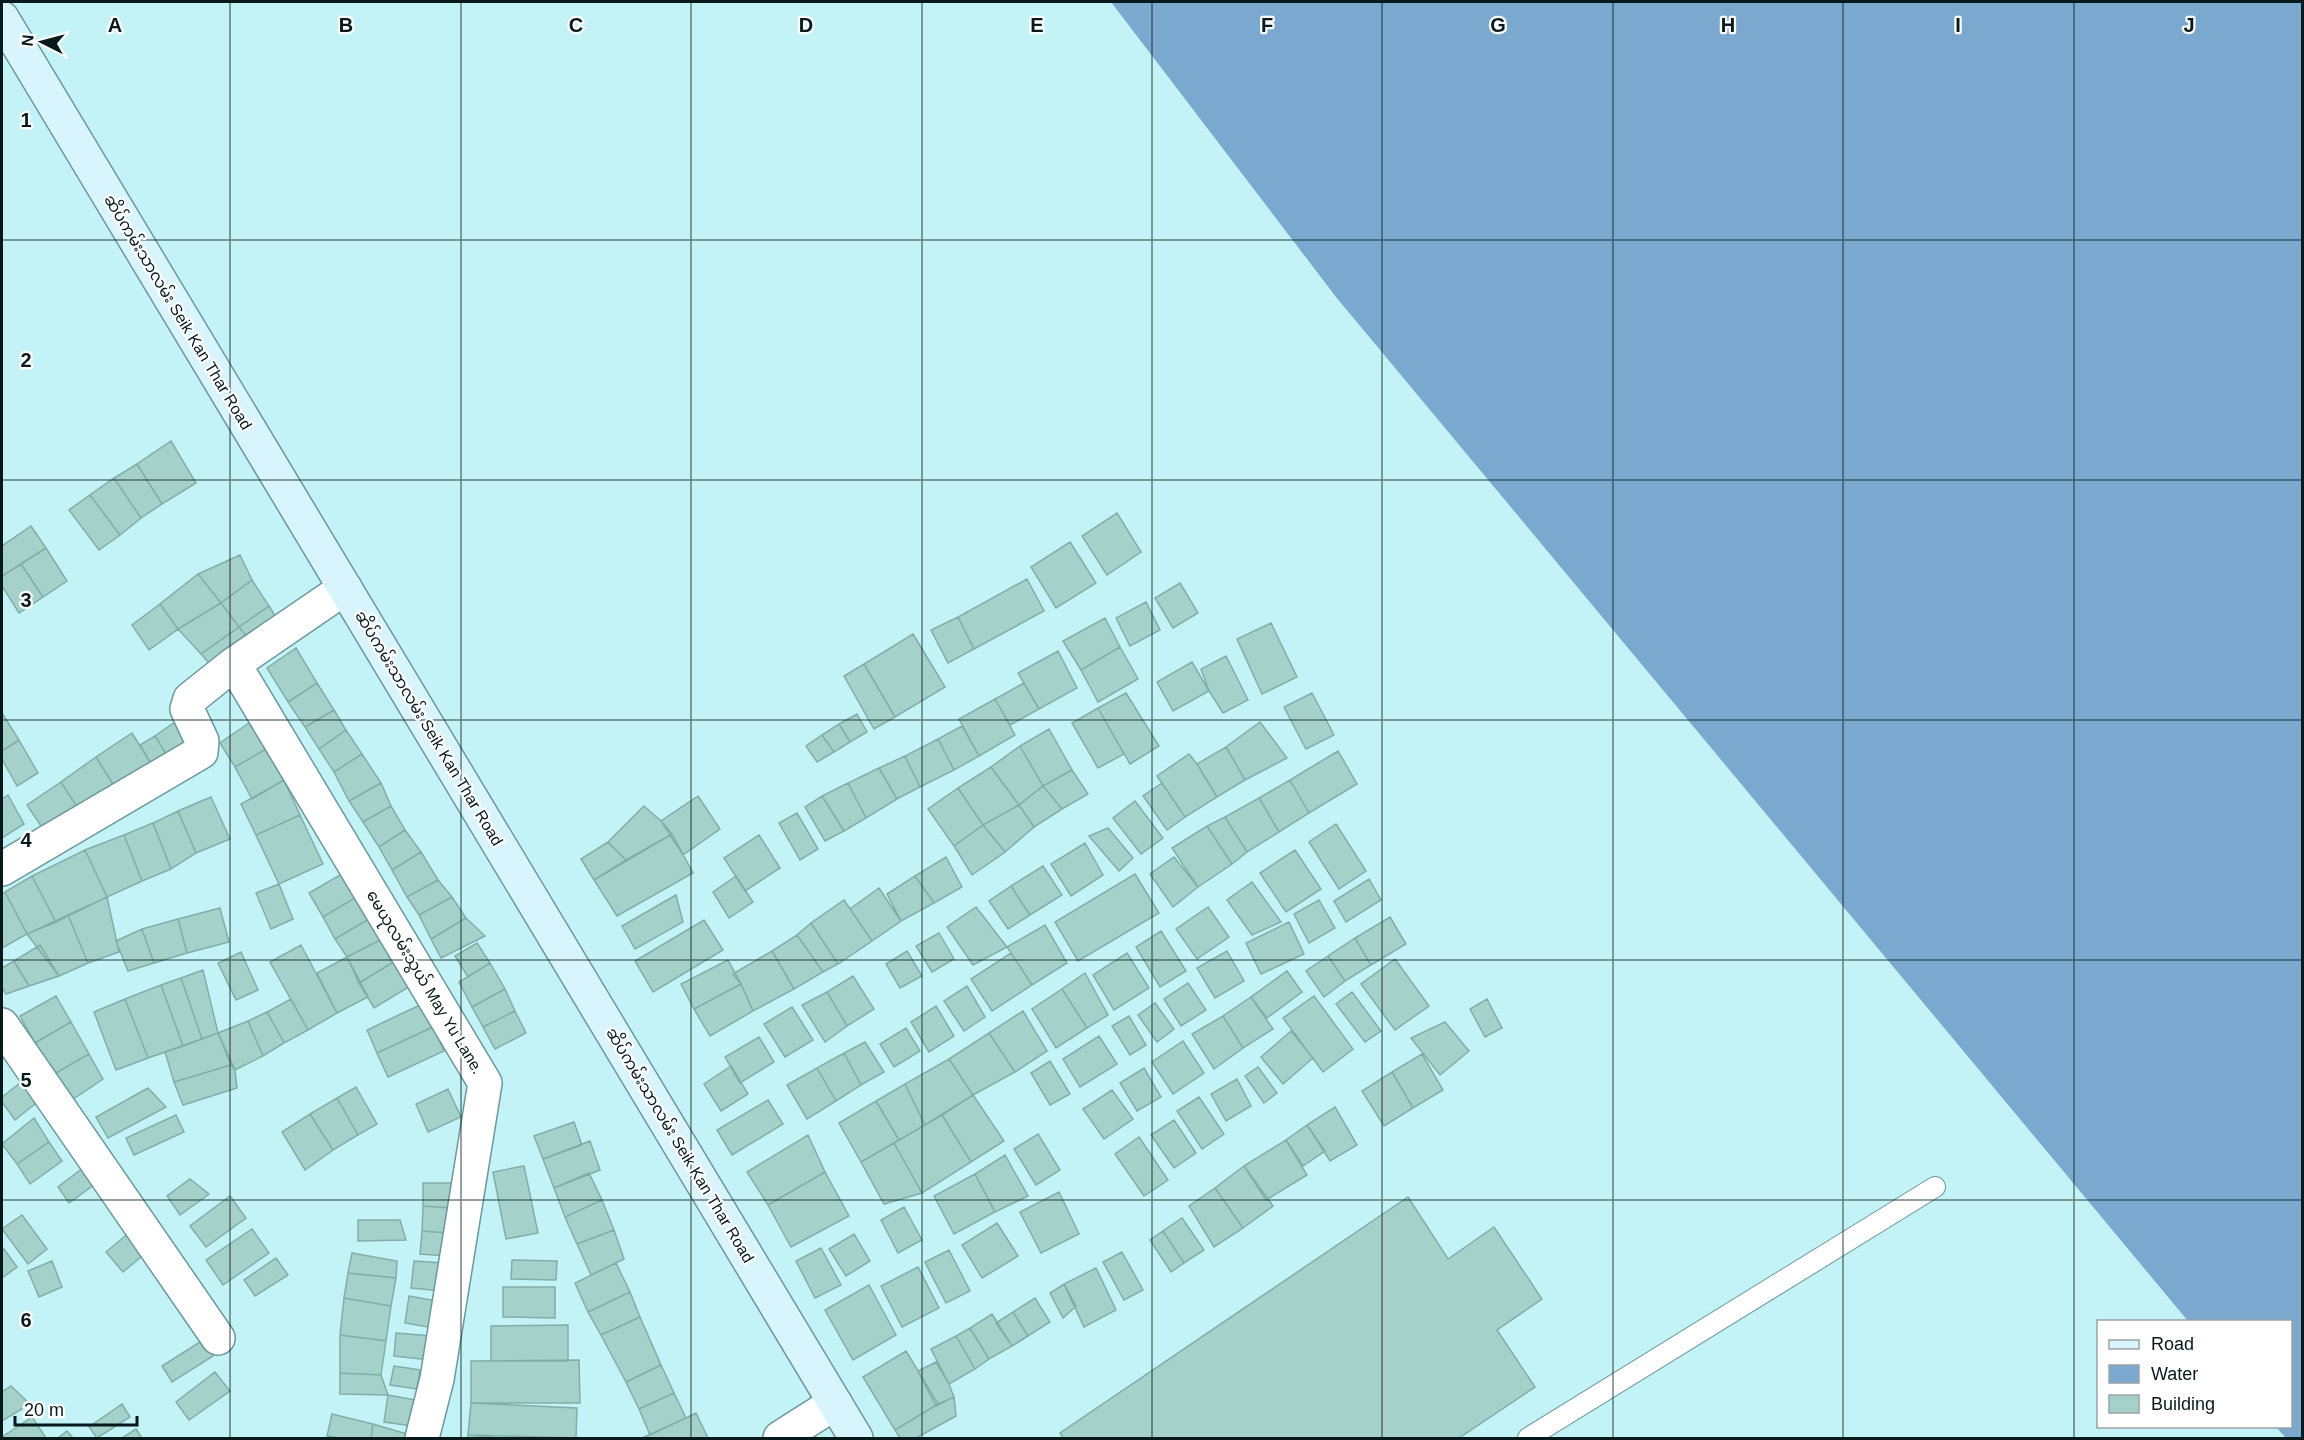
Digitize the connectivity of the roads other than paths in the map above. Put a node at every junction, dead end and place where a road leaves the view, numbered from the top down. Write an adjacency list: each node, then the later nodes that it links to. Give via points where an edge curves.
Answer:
1 (2, 18): 2 (street, ဆိပ်ကမ်းသာလမ်း Seik Kan Thar Road)
2 (345, 588): 3 (street); 8 (street, ဆိပ်ကမ်းသာလမ်း Seik Kan Thar Road)
3 (234, 664): 4 (street, via 187,704 202,741 201,752); 10 (street, မေယုလမ်းသွယ် May Yu Lane., via 485,1083 437,1379)
4 (2, 869)
5 (2, 1024): 7 (street)
6 (1935, 1186): 12 (lane)
7 (218, 1338)
8 (835, 1403): 9 (street); 11 (street, ဆိပ်ကမ်းသာလမ်း Seik Kan Thar Road)
9 (786, 1435)
10 (422, 1438)
11 (856, 1438)
12 (1528, 1438)

